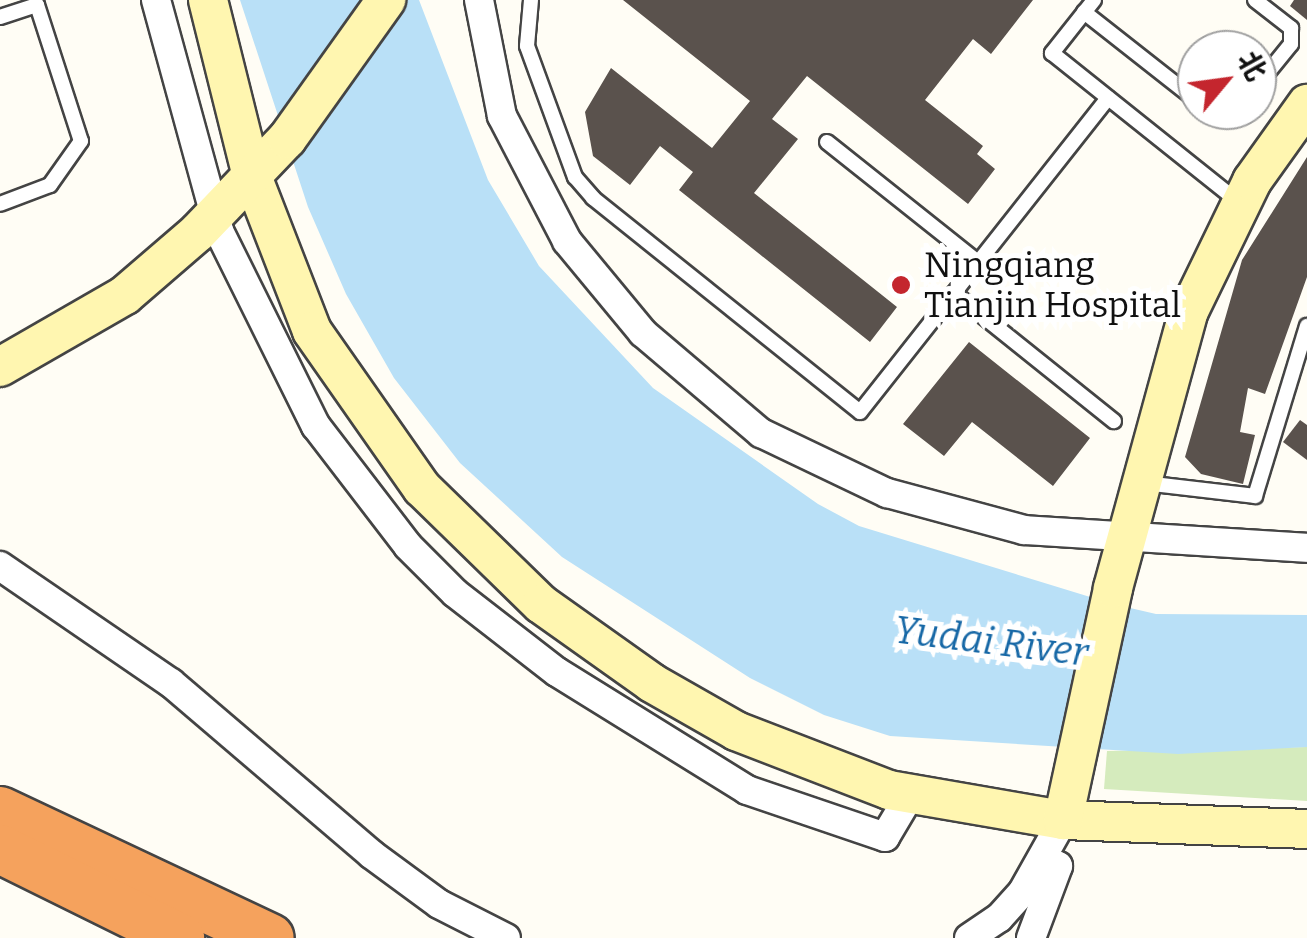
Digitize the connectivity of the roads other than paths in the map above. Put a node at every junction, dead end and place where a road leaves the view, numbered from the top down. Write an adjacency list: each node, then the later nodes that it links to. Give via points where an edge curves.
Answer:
1 (156, 0): 17 (street)
2 (208, 0): 14 (street)
3 (386, 0): 14 (street, via 287,139)
4 (479, 0): 24 (street, via 497,100 534,186 590,274 679,369 761,433 870,486 1024,530)
5 (531, 0): 19 (lane, via 527,46 575,177 860,412)
6 (1255, 0): 9 (lane, via 1291,28 1291,44)
7 (1089, 6): 10 (lane); 11 (lane, via 1052,54)
8 (0, 16): 16 (lane, via 37,5 81,141 50,185)
9 (1277, 61)
10 (1177, 83)
11 (1108, 98): 15 (lane); 18 (lane)
12 (1307, 104): 15 (street)
13 (827, 142): 18 (lane)
14 (252, 176): 17 (street); 27 (street, via 289,282 336,375 422,488 490,560 596,645 708,716 788,756)
15 (1240, 203): 23 (street, via 1188,313)
16 (0, 204)
17 (214, 215): 21 (street, via 125,295); 27 (street, via 272,348 316,426 408,546 455,594 557,672 746,790 886,837)
18 (978, 262): 19 (lane)
19 (954, 293): 22 (lane)
20 (1307, 326): 23 (lane, via 1255,496)
21 (0, 367)
22 (1114, 420)
23 (1142, 482): 24 (street)
24 (1126, 538): 25 (street); 29 (street)
25 (1307, 548)
26 (0, 566): 35 (street, via 171,683 439,904)
27 (910, 795): 29 (street)
28 (0, 811): 34 (highway)
29 (1063, 820): 30 (street); 32 (street)
30 (1307, 829)
31 (0, 850): 33 (highway)
32 (1044, 858): 36 (street, via 1000,918); 37 (street, via 1058,866)
33 (180, 938)
34 (270, 938)
35 (506, 938)
36 (969, 938)
37 (1031, 938)

